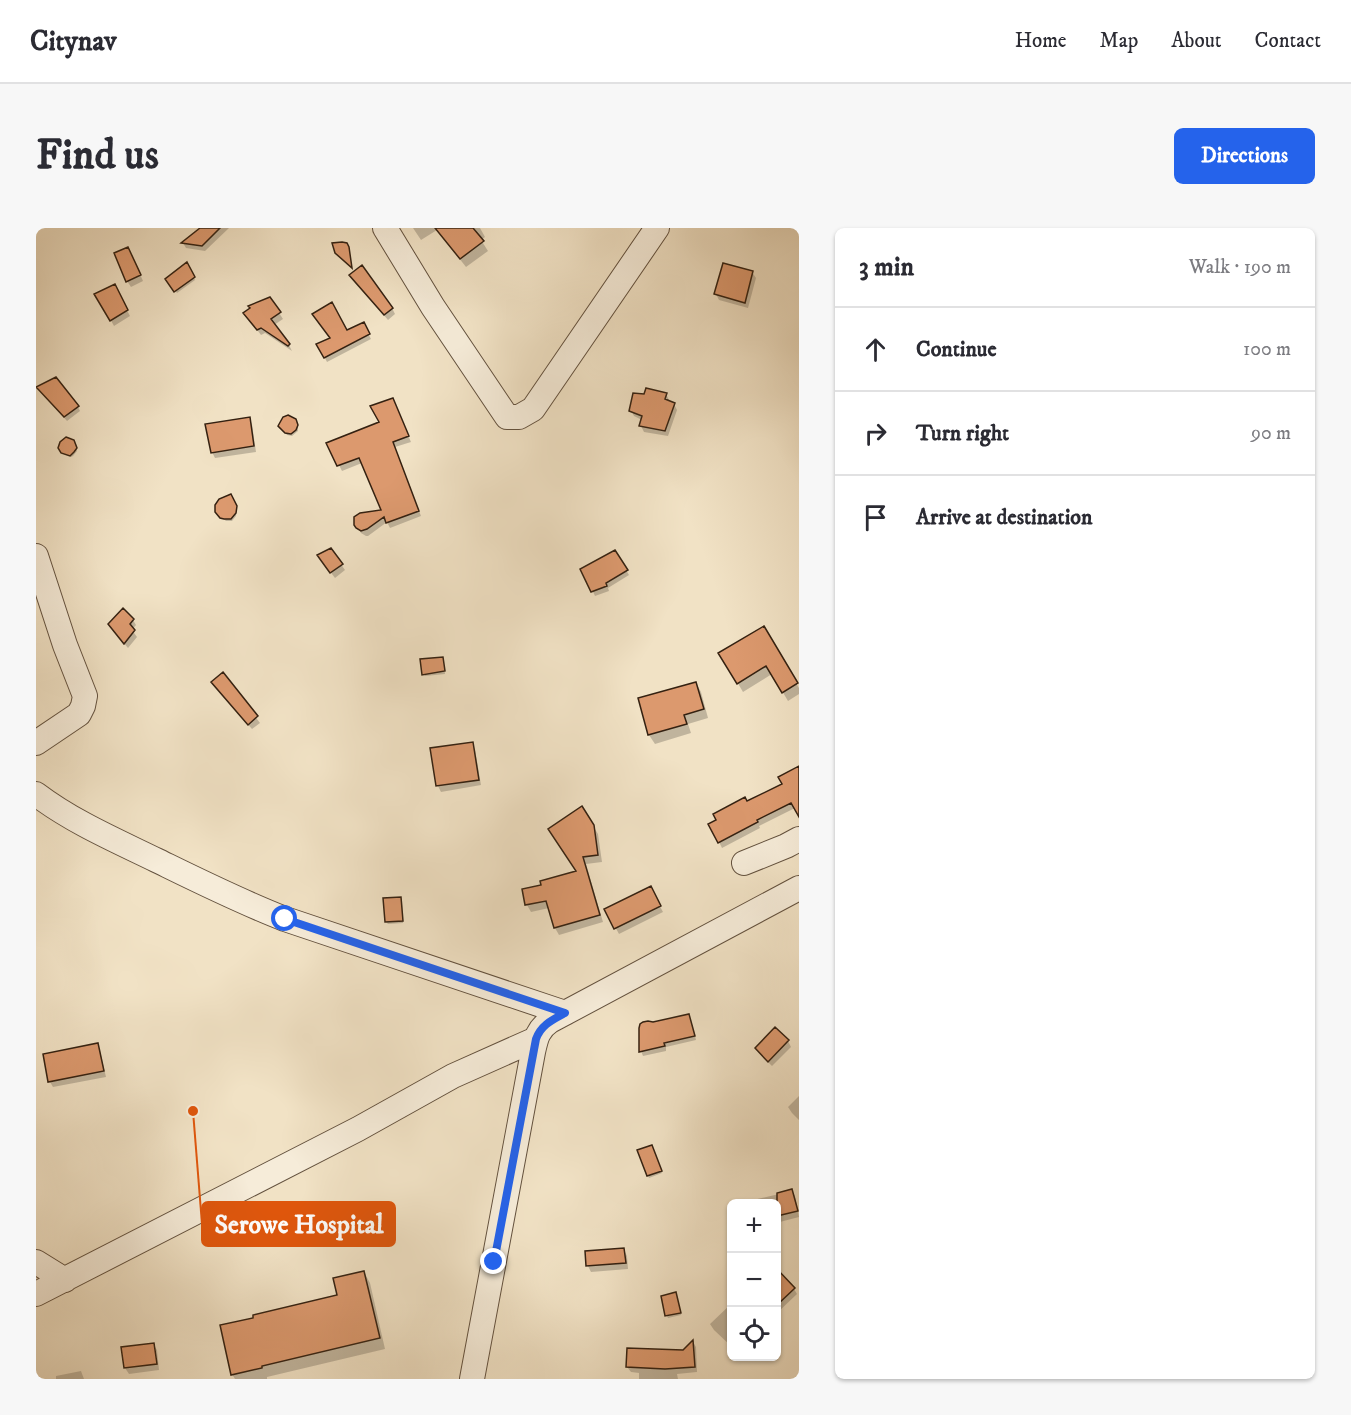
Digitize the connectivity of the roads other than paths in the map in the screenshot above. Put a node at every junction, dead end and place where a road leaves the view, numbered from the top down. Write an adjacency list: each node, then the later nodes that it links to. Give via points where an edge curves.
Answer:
1 (385, 228): 2 (street, via 413,277 507,417 519,417 533,409)
2 (657, 228)
3 (36, 556): 4 (street, via 84,696 79,714)
4 (36, 743)
5 (36, 794): 9 (street, via 83,825 253,907)
6 (799, 839): 7 (street)
7 (744, 863)
8 (799, 888): 9 (street)
9 (565, 1013): 10 (street, via 544,1025)
10 (536, 1039): 12 (street, via 453,1076); 14 (street)
11 (36, 1262): 12 (street)
12 (65, 1280): 13 (street)
13 (36, 1294)
14 (472, 1379)

